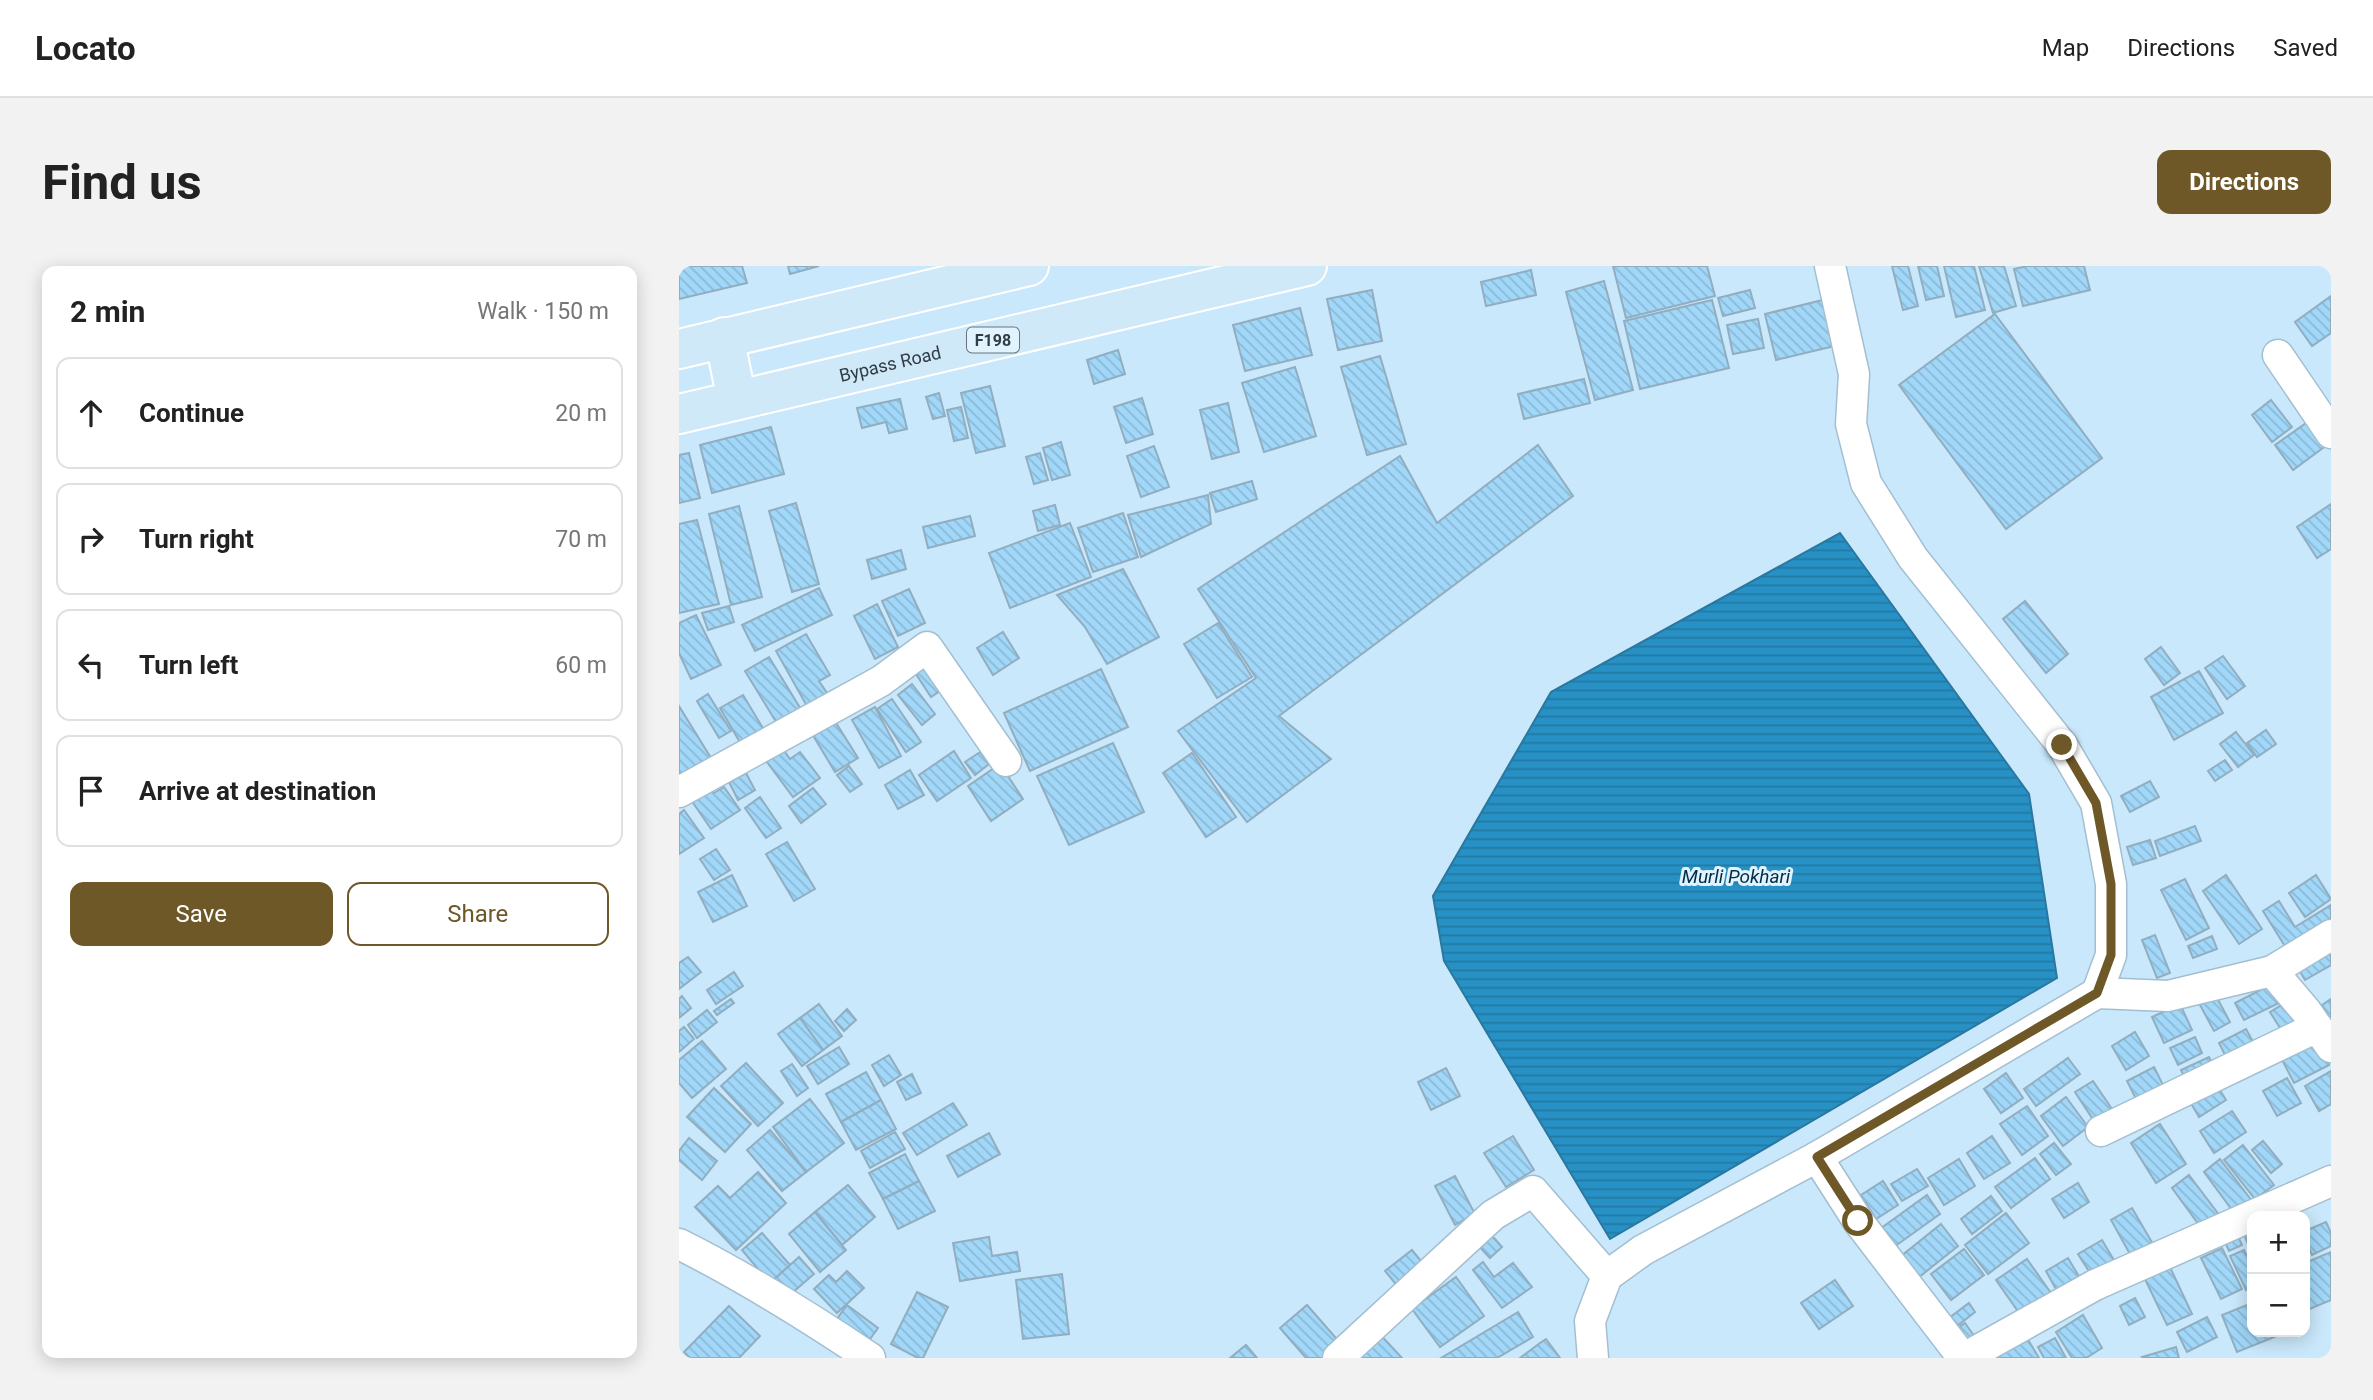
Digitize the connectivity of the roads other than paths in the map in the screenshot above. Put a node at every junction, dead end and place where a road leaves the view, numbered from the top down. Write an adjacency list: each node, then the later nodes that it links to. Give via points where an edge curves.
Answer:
1 (1029, 266): 4 (main road)
2 (1307, 266): 7 (main road, Bypass Road / F198)
3 (1831, 266): 14 (street, via 1854,374 1851,424 1866,483 1913,558 2062,745 2096,803 2111,884 2111,955)
4 (724, 337): 5 (main road); 7 (main road)
5 (679, 349)
6 (2278, 355): 9 (street)
7 (737, 400): 8 (main road, Bypass Road / F198)
8 (679, 414)
9 (2331, 433)
10 (1006, 761): 11 (street, via 927,647 881,681)
11 (679, 792)
12 (2331, 935): 13 (street)
13 (2272, 971): 14 (street, via 2168,996); 15 (street)
14 (2097, 993): 17 (street)
15 (2324, 1037): 16 (street)
16 (2101, 1131)
17 (1817, 1157): 20 (street, via 1643,1250); 24 (street, via 1858,1221)
18 (2331, 1181): 24 (street, via 2095,1285)
19 (679, 1244): 21 (street)
20 (1607, 1276): 22 (street, via 1533,1191 1493,1214); 23 (street, via 1590,1321)
21 (870, 1358)
22 (1338, 1358)
23 (1593, 1358)
24 (1964, 1358)

